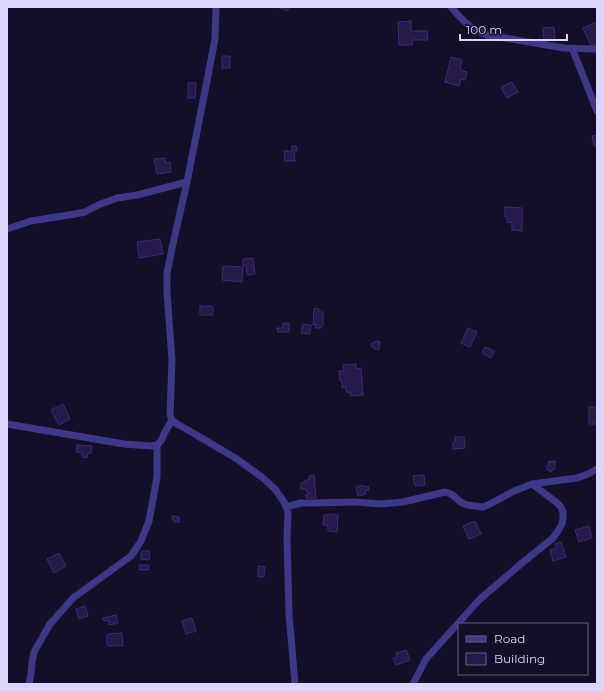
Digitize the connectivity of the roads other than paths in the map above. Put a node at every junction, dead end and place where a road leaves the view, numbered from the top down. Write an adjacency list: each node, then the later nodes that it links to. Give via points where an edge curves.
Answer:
1 (216, 7): 6 (street, via 215,39)
2 (451, 7): 3 (street, via 463,22 486,35)
3 (572, 48): 4 (street); 5 (street)
4 (597, 49)
5 (597, 111)
6 (187, 182): 7 (street, via 117,198 85,212 31,221); 8 (street, via 168,274)
7 (7, 229)
8 (172, 420): 10 (street); 13 (street, via 237,459 263,478)
9 (7, 424): 10 (street, via 124,444)
10 (157, 445): 16 (street, via 157,477 149,521 141,541 131,556 72,598 50,624 34,652)
11 (597, 469): 12 (street, via 577,478)
12 (532, 484): 13 (street, via 483,506 467,505 444,492 403,502 301,503); 15 (street, via 561,507 562,524 553,538 480,599)
13 (286, 507): 17 (street, via 289,614)
14 (458, 623): 18 (street, via 426,659)
15 (458, 623)
16 (29, 684)
17 (295, 684)
18 (413, 684)

